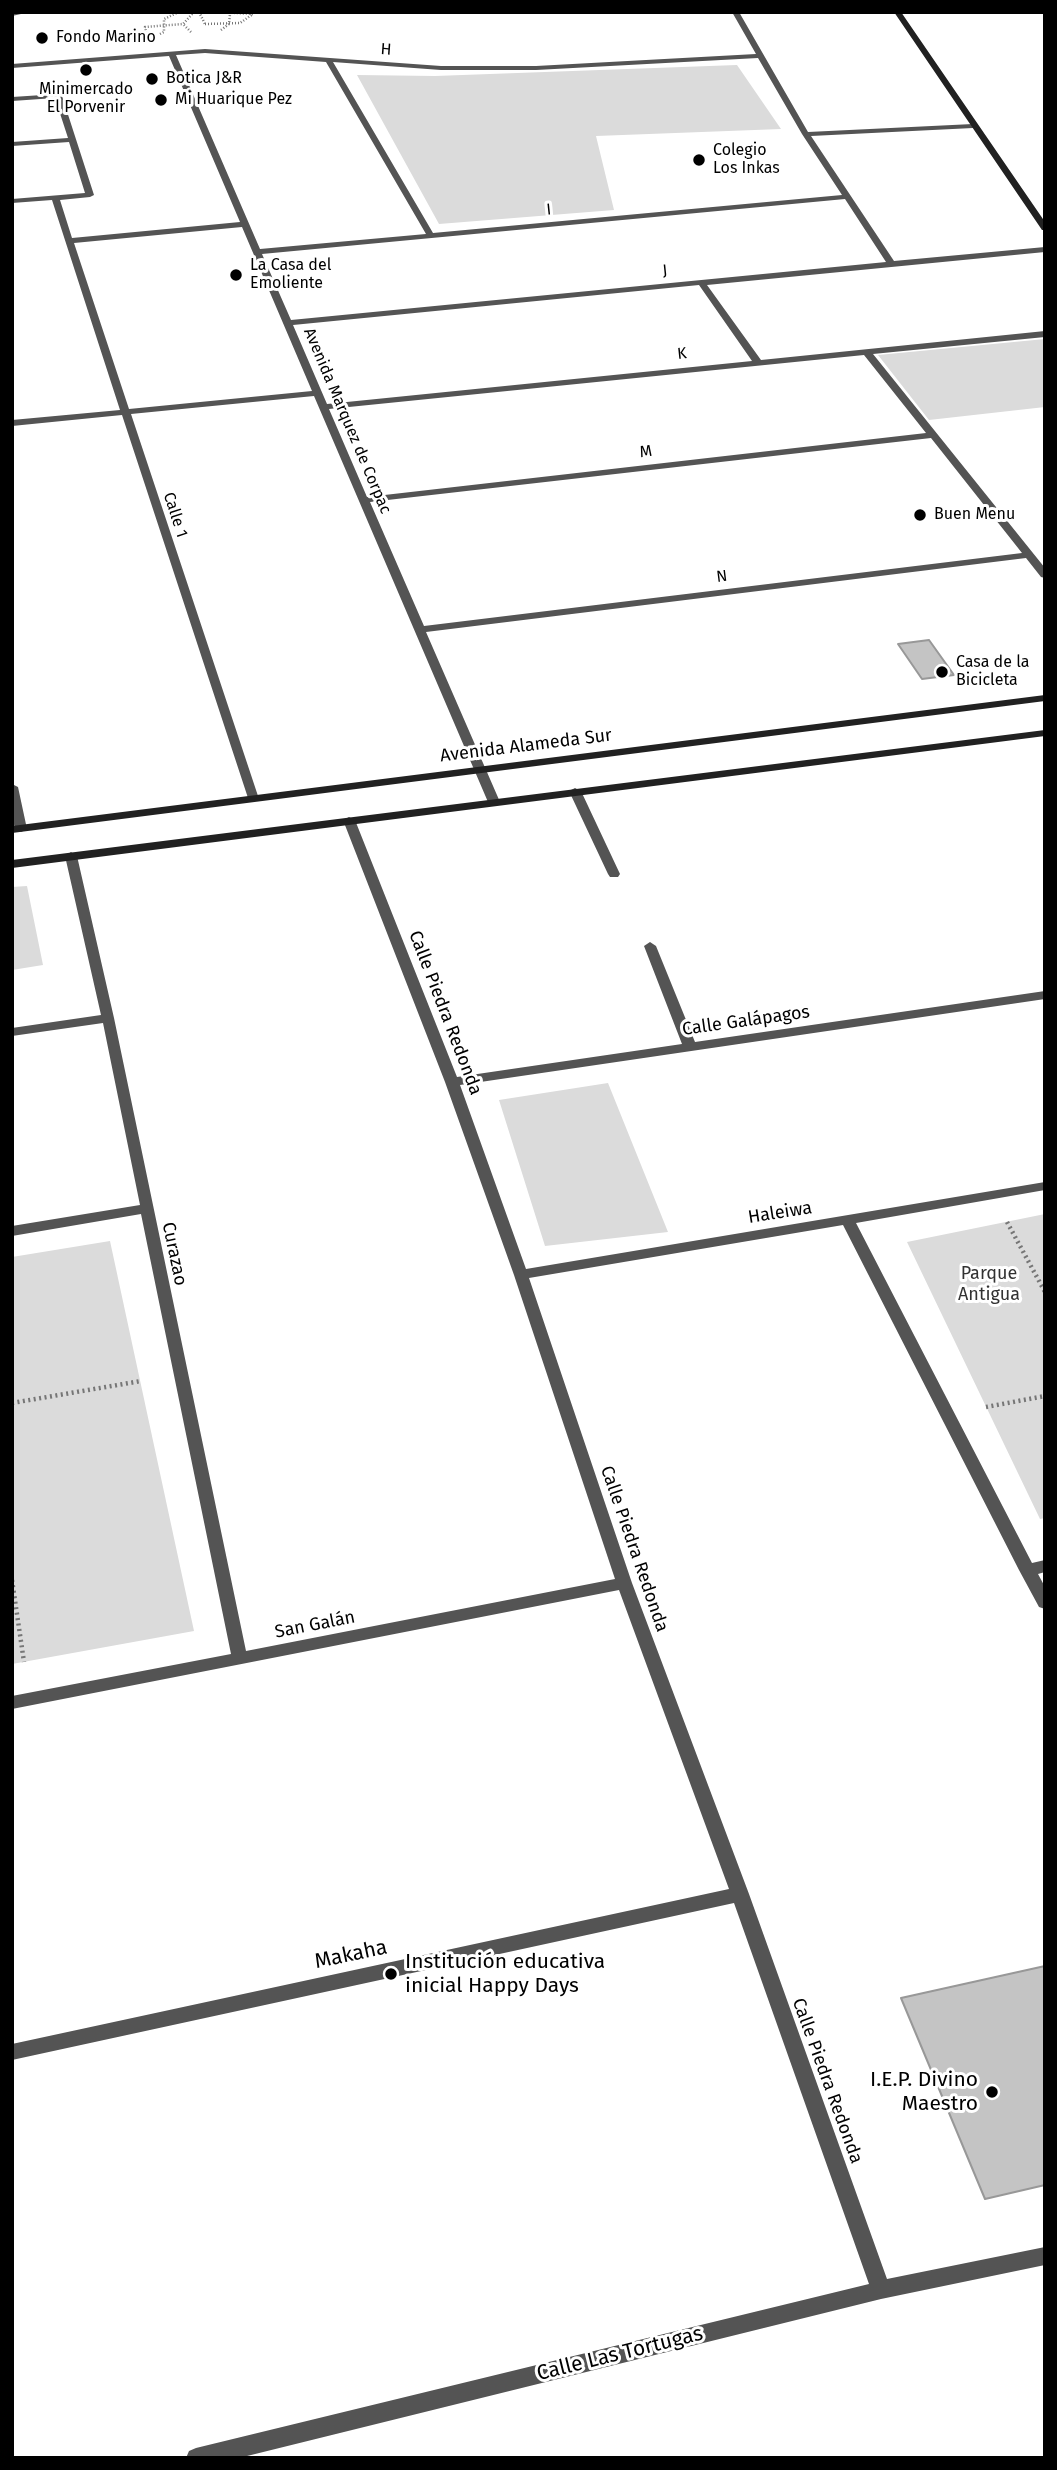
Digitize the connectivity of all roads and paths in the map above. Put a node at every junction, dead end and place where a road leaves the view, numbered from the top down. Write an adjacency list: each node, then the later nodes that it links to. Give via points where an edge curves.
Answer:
1 (27, 12): 10 (street)
2 (200, 12): 3 (path, via 205,24 240,23 253,14)
3 (220, 12)
4 (432, 12): 5 (main road)
5 (438, 12): 6 (main road)
6 (573, 12)
7 (735, 12): 13 (street)
8 (897, 12): 17 (main road)
9 (162, 13): 11 (path)
10 (12, 14)
11 (169, 17)
12 (171, 53): 14 (street, H, via 239,51); 15 (street, H); 24 (street, Avenida Marquez de Corpac)
13 (760, 56): 14 (street, H, via 537,68); 18 (street)
14 (330, 61): 26 (street)
15 (12, 66)
16 (12, 99): 19 (street, via 58,96)
17 (973, 125): 18 (street); 25 (main road)
18 (806, 134): 21 (street)
19 (72, 140): 20 (street); 22 (street, via 90,195)
20 (12, 144)
21 (845, 197): 26 (street, I); 30 (street)
22 (55, 198): 23 (street); 27 (street, Calle 1)
23 (12, 201)
24 (244, 224): 27 (street); 29 (street, Avenida Marquez de Corpac)
25 (1045, 228)
26 (431, 236): 29 (street, I)
27 (69, 241): 38 (street, Calle 1)
28 (1045, 249): 30 (street, J)
29 (257, 251): 32 (street, Avenida Marquez de Corpac)
30 (891, 263): 31 (street, J)
31 (702, 282): 32 (street, J); 35 (street)
32 (288, 323): 36 (street, Avenida Marquez de Corpac)
33 (1045, 334): 34 (street, K)
34 (866, 351): 35 (street, K); 40 (street)
35 (757, 362): 37 (street, K)
36 (318, 393): 37 (street, Avenida Marquez de Corpac); 38 (street)
37 (324, 407): 41 (street, Avenida Marquez de Corpac)
38 (124, 412): 39 (street); 50 (street, Calle 1)
39 (12, 423)
40 (931, 435): 41 (street, M); 42 (street)
41 (364, 500): 44 (street, Avenida Marquez de Corpac)
42 (1027, 555): 43 (street); 44 (street, N)
43 (1045, 575)
44 (420, 630): 47 (street, Avenida Marquez de Corpac)
45 (1045, 698): 47 (main road, Avenida Alameda Sur)
46 (1045, 733): 49 (main road)
47 (480, 770): 50 (main road, Avenida Alameda Sur); 51 (street, Avenida Marquez de Corpac)
48 (12, 787): 53 (street)
49 (575, 791): 51 (main road); 56 (street)
50 (253, 799): 53 (main road, Avenida Alameda Sur)
51 (494, 802): 52 (main road)
52 (349, 820): 54 (main road); 62 (street, Calle Piedra Redonda)
53 (16, 829)
54 (71, 856): 55 (main road); 59 (street, Curazao)
55 (12, 863)
56 (614, 874)
57 (650, 946): 61 (street)
58 (1045, 995): 61 (street, Calle Galápagos)
59 (108, 1018): 60 (street); 64 (street, Curazao)
60 (12, 1032)
61 (690, 1047): 62 (street, Calle Galápagos)
62 (452, 1082): 68 (street, Calle Piedra Redonda)
63 (1045, 1186): 65 (street, Haleiwa)
64 (145, 1209): 67 (street); 79 (street, Curazao)
65 (848, 1221): 68 (street, Haleiwa); 75 (street)
66 (1007, 1222): 69 (path)
67 (12, 1231)
68 (521, 1275): 77 (street, Calle Piedra Redonda)
69 (1045, 1292)
70 (141, 1381): 72 (path)
71 (1045, 1396): 73 (path)
72 (12, 1403)
73 (986, 1407)
74 (1045, 1566): 75 (street)
75 (1027, 1570): 78 (street)
76 (12, 1580): 80 (path)
77 (624, 1583): 79 (street, San Galán); 82 (street, Calle Piedra Redonda)
78 (1045, 1603)
79 (240, 1660): 81 (street, San Galán)
80 (24, 1662)
81 (12, 1703)
82 (740, 1894): 83 (street, Makaha); 85 (street, Calle Piedra Redonda)
83 (12, 2052)
84 (1045, 2256): 85 (street, Calle Las Tortugas)
85 (881, 2290): 86 (street, Calle Las Tortugas)
86 (252, 2451): 87 (street, Calle Las Tortugas)
87 (196, 2458)

